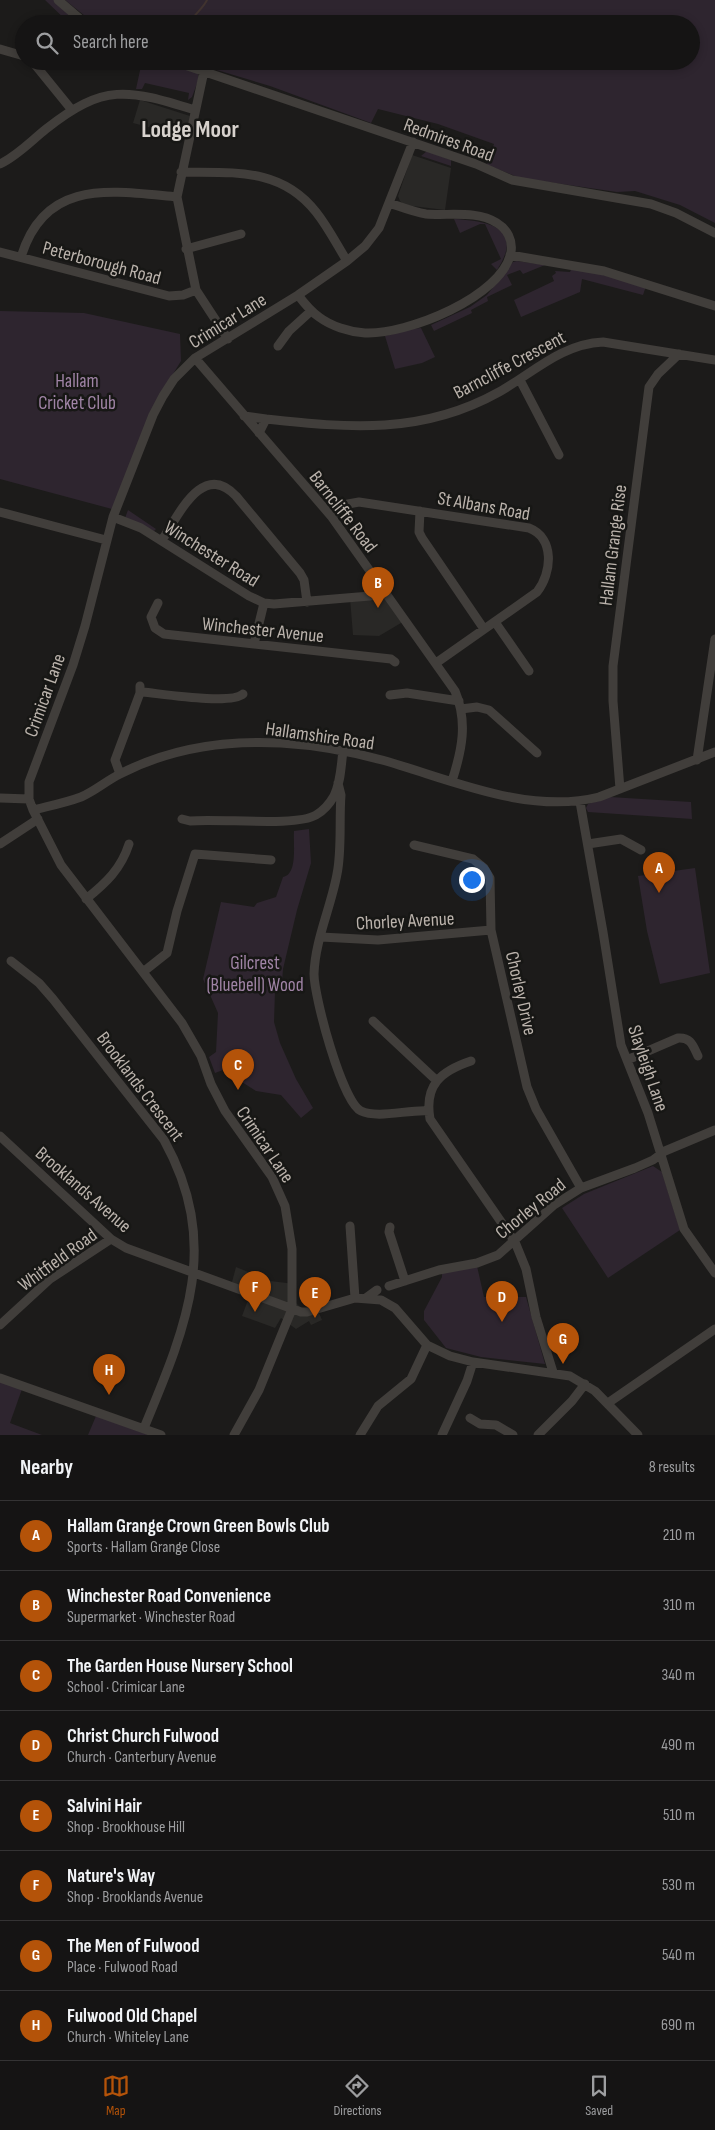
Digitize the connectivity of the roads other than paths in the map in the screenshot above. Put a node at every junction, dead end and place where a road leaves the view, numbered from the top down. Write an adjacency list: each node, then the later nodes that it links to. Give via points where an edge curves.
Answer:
1 (58, 0): 2 (street)
2 (76, 15)
3 (0, 49): 4 (street)
4 (15, 53)
5 (39, 70): 8 (street)
6 (201, 70): 7 (street, Redmires Road)
7 (204, 71): 9 (street); 10 (street, Redmires Road)
8 (71, 110): 9 (street, via 102,97 122,93); 11 (street)
9 (195, 110): 12 (street)
10 (413, 142): 14 (street, Crimicar Lane); 15 (street, Redmires Road, via 512,180 652,204)
11 (0, 164)
12 (181, 172): 13 (street); 21 (street, via 245,173 280,183 301,196 316,212)
13 (177, 197): 17 (street); 20 (street, via 100,191 74,196 52,208 42,218 31,232)
14 (389, 203): 19 (street, via 419,213 490,219 506,230 511,242); 21 (street, Crimicar Lane, via 372,238)
15 (715, 233)
16 (240, 234): 17 (street)
17 (186, 249): 22 (street)
18 (0, 252): 20 (street, Peterborough Road)
19 (510, 255): 24 (street, via 604,271); 25 (street, via 502,270 482,291 443,313 399,329 356,332 326,322)
20 (21, 257): 22 (street, Peterborough Road, via 169,296)
21 (347, 261): 23 (street, Crimicar Lane)
22 (196, 290): 26 (street)
23 (298, 295): 25 (street); 26 (street, Crimicar Lane)
24 (715, 306)
25 (311, 310): 27 (street, via 288,331)
26 (228, 339): 29 (street, Crimicar Lane)
27 (278, 346)
28 (679, 354): 30 (street); 31 (street, Barncliffe Crescent, via 591,343 555,356); 62 (street, Hallam Grange Rise, via 652,381 646,406 613,666)
29 (195, 358): 32 (street, Barncliffe Road); 39 (street, Crimicar Lane, via 174,379 163,396)
30 (715, 360)
31 (520, 380): 33 (street, Barncliffe Crescent, via 460,409 400,425 346,427); 35 (street)
32 (244, 416): 33 (street, Barncliffe Crescent); 34 (street, Barncliffe Road)
33 (266, 419): 34 (street)
34 (259, 434): 38 (street, Barncliffe Road)
35 (559, 455)
36 (420, 511): 38 (street, St Albans Road, via 353,502); 46 (street, St Albans Road, via 529,528 545,539 547,567 540,587); 47 (street, via 419,532 422,538)
37 (0, 512): 40 (street)
38 (331, 516): 42 (street, Barncliffe Road)
39 (113, 517): 40 (street, Crimicar Lane); 41 (street, Winchester Road)
40 (106, 540): 64 (street, Crimicar Lane, via 73,665 31,775)
41 (162, 540): 43 (street, via 198,488 209,485 226,488 300,573); 45 (street, Winchester Road)
42 (385, 591): 43 (street, Winchester Road, via 370,596); 51 (street, Barncliffe Road)
43 (307, 602): 45 (street, Winchester Road)
44 (158, 603): 49 (street, Winchester Avenue, via 151,617 155,628 164,634)
45 (264, 603): 49 (street)
46 (495, 622): 47 (street, St Albans Road); 52 (street)
47 (484, 629): 51 (street, St Albans Road)
48 (715, 639): 59 (street)
49 (254, 644): 50 (street, Winchester Avenue)
50 (395, 662)
51 (436, 663): 55 (street, Barncliffe Road)
52 (529, 671)
53 (244, 694): 60 (street, via 212,699 140,690 115,760)
54 (390, 695): 55 (street, via 407,693)
55 (460, 705): 57 (street, via 489,710 532,742); 61 (street, Barncliffe Road, via 463,744)
56 (342, 751): 60 (street, Hallamshire Road, via 282,743 225,743 169,754); 61 (street, Hallamshire Road); 65 (street)
57 (536, 752)
58 (715, 752): 59 (street, Hallamshire Road)
59 (696, 760): 62 (street, Hallamshire Road)
60 (120, 774): 67 (street, Hallamshire Road, via 82,796)
61 (452, 781): 66 (street, Hallamshire Road, via 505,795 552,802)
62 (620, 789): 66 (street, Hallamshire Road)
63 (0, 798): 64 (street)
64 (29, 799): 67 (street, Crimicar Lane)
65 (337, 799): 68 (street, via 307,819); 77 (street, via 338,873)
66 (580, 802): 72 (street, Slayleigh Lane)
67 (35, 815): 69 (street, Hallamshire Road); 75 (street, Crimicar Lane, via 61,865)
68 (182, 819)
69 (0, 844)
70 (129, 844): 75 (street, via 114,875)
71 (414, 844): 76 (street, Chorley Drive, via 466,856 484,868 492,885)
72 (588, 844): 73 (street, via 620,839); 82 (street, Slayleigh Lane, via 618,1036)
73 (641, 850)
74 (271, 860): 79 (street, via 195,854 167,953)
75 (86, 899): 79 (street, Crimicar Lane)
76 (491, 930): 77 (street, Chorley Avenue, via 378,940); 89 (street, Chorley Drive, via 531,1098)
77 (321, 937): 85 (street, via 314,972 316,992 349,1099 358,1109 369,1113)
78 (12, 961): 94 (street, Brooklands Crescent, via 49,995 164,1140 186,1192 193,1231)
79 (144, 972): 101 (street, Crimicar Lane, via 194,1042 224,1111 282,1195 290,1227)
80 (373, 1020): 84 (street)
81 (698, 1056): 82 (street, via 692,1043 678,1038)
82 (627, 1060): 88 (street, Slayleigh Lane)
83 (471, 1061): 84 (street, via 448,1070)
84 (437, 1081): 85 (street, via 430,1094)
85 (429, 1111): 93 (street, via 433,1125)
86 (715, 1130): 88 (street, Chorley Road)
87 (0, 1136): 92 (street, Brooklands Avenue)
88 (660, 1154): 89 (street, Chorley Road, via 634,1168); 95 (street, Slayleigh Lane, via 684,1229)
89 (581, 1188): 93 (street, Chorley Road, via 541,1216)
90 (350, 1226): 99 (street)
91 (390, 1227): 96 (street)
92 (111, 1239): 94 (street, Brooklands Avenue, via 126,1248); 102 (street, Whitfield Road, via 50,1279)
93 (515, 1242): 96 (street, Chorley Road, via 490,1259); 106 (street, via 526,1269)
94 (194, 1272): 101 (street, Brooklands Avenue); 111 (street, Brooklands Crescent, via 180,1338)
95 (715, 1273)
96 (404, 1281): 97 (street, Chorley Road)
97 (389, 1286)
98 (377, 1290): 100 (street)
99 (354, 1298): 100 (street); 101 (street, via 306,1312)
100 (366, 1298): 104 (street, via 388,1302)
101 (292, 1309): 113 (street, via 260,1390)
102 (0, 1325)
103 (715, 1329): 109 (street)
104 (427, 1345): 105 (street); 114 (street, via 411,1379 378,1406)
105 (473, 1362): 106 (street); 115 (street)
106 (553, 1372): 108 (street)
107 (0, 1378): 111 (street)
108 (585, 1384): 109 (street); 117 (street)
109 (608, 1403): 118 (street)
110 (470, 1418): 116 (street, via 480,1424 496,1425)
111 (144, 1428): 112 (street)
112 (161, 1435)
113 (234, 1435)
114 (360, 1435)
115 (442, 1435)
116 (513, 1435)
117 (538, 1435)
118 (638, 1435)

